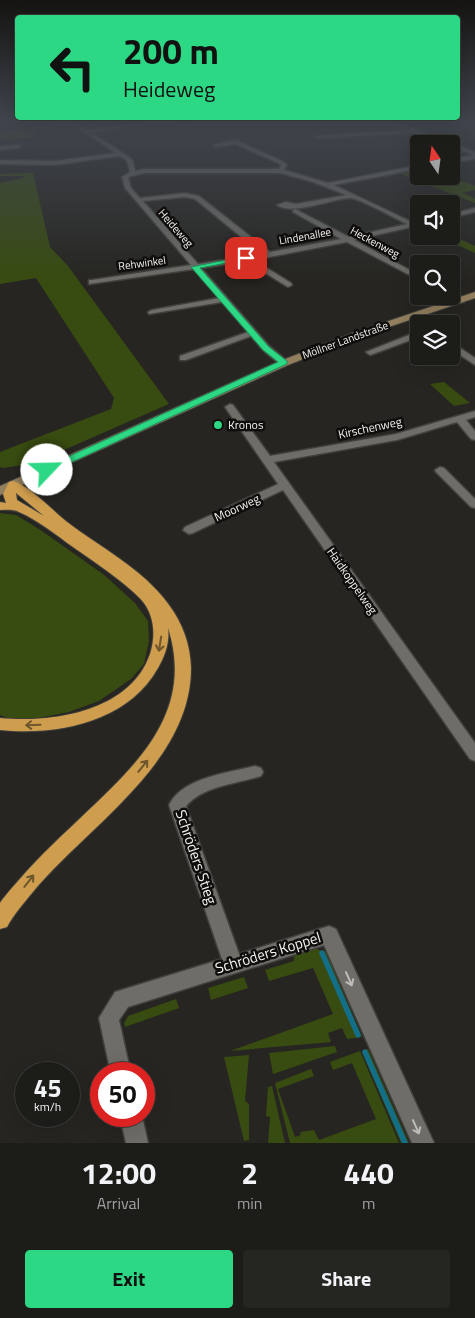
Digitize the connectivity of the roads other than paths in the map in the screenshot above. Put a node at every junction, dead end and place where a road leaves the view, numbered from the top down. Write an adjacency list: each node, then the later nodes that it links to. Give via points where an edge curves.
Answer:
1 (128, 174): 6 (street, Heideweg, via 128,188)
2 (301, 174): 4 (street)
3 (381, 174): 4 (street)
4 (326, 185): 5 (street)
5 (351, 196): 9 (street); 11 (street, Heckenweg, via 296,208)
6 (137, 200): 12 (street, via 185,195 197,197); 14 (street, Heideweg)
7 (475, 210): 8 (street)
8 (460, 214)
9 (410, 221)
10 (410, 225): 11 (street, Lindenallee)
11 (346, 240): 12 (street, Lindenallee); 15 (street, Heckenweg)
12 (267, 254): 13 (street, Lindenallee)
13 (246, 258): 14 (street, Lindenallee); 17 (street)
14 (195, 267): 16 (street, Rehwinkel); 19 (street, Heideweg)
15 (410, 273)
16 (92, 282)
17 (288, 286)
18 (475, 295): 20 (main road, Möllner Landstraße)
19 (223, 300): 21 (street); 22 (street, Heideweg)
20 (461, 300): 28 (main road, Möllner Landstraße)
21 (152, 312)
22 (253, 333): 26 (street); 28 (street, Heideweg)
23 (410, 337): 25 (street)
24 (460, 351): 27 (street)
25 (370, 352)
26 (183, 358)
27 (475, 362)
28 (284, 363): 36 (main road, Möllner Landstraße)
29 (230, 407): 33 (street, Haidkoppelweg)
30 (475, 414): 31 (street, Kirschenweg)
31 (460, 419): 32 (street); 33 (street, Kirschenweg, via 397,436)
32 (475, 437)
33 (268, 460): 35 (street, Haidkoppelweg)
34 (440, 470): 38 (street)
35 (285, 485): 42 (street, Moorweg); 44 (street, Haidkoppelweg)
36 (7, 488): 41 (highway, via 12,502); 46 (highway, one-way to 36, via 35,874 127,786 154,752 172,720 184,675 184,660 175,627 169,614 143,584)
37 (475, 490): 38 (street)
38 (463, 493): 40 (street)
39 (0, 506): 41 (highway)
40 (475, 506)
41 (20, 507): 43 (highway, one-way to 43, via 94,555 146,596 158,615 162,639 154,666 117,702 60,722 38,726)
42 (189, 530)
43 (0, 724)
44 (475, 755)
45 (255, 772): 47 (street, Schröders Stieg, via 194,789 177,805)
46 (0, 920)
47 (233, 964): 48 (street, Schröders Koppel, via 122,999 109,1018); 51 (street, Schröders Koppel, one-way to 51, via 329,935)
48 (118, 1062)
49 (133, 1127): 50 (street)
50 (137, 1143)
51 (423, 1143)

